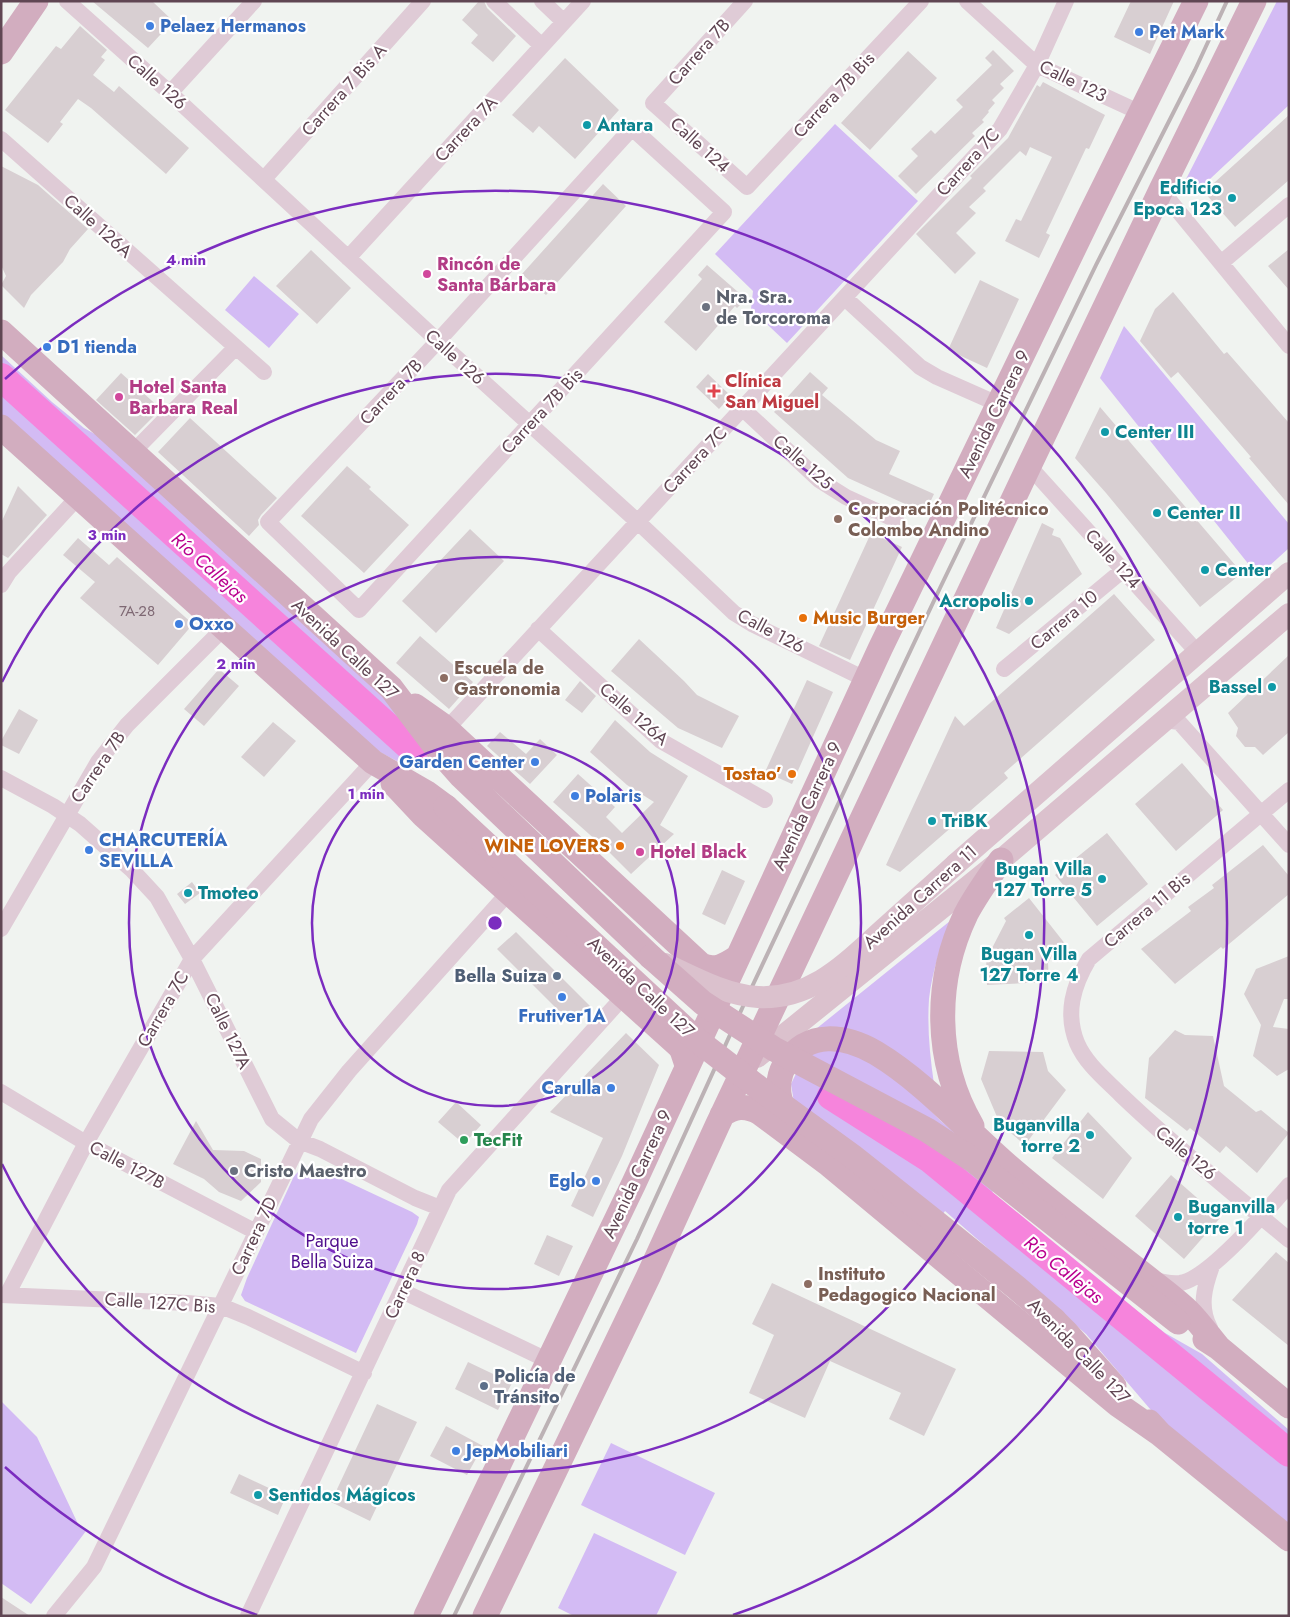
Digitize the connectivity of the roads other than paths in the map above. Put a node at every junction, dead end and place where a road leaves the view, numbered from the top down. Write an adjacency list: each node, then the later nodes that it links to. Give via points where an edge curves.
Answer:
1 (36, 1): 16 (main road)
2 (67, 1): 18 (street, Calle 126)
3 (254, 1): 18 (street)
4 (423, 1): 23 (street, Carrera 7 Bis A)
5 (494, 1): 15 (street)
6 (542, 1): 14 (street)
7 (583, 1): 14 (street, Carrera 7A)
8 (745, 1): 19 (street, Carrera 7B)
9 (921, 1): 24 (street, Carrera 7B Bis)
10 (967, 1): 17 (street, Calle 123)
11 (1066, 1): 17 (street, Carrera 7C)
12 (1196, 1): 20 (main road, Avenida Carrera 9)
13 (1254, 1): 25 (main road)
14 (564, 22): 15 (street, Carrera 7A)
15 (542, 46): 28 (street, Carrera 7A)
16 (1, 52)
17 (1036, 65): 20 (street, Calle 123); 30 (street, Carrera 7C, via 1000,129)
18 (170, 93): 23 (street, Calle 126)
19 (653, 103): 24 (street, Calle 124)
20 (1141, 113): 37 (main road, Avenida Carrera 9)
21 (632, 128): 27 (street, Calle 124); 32 (street, Carrera 7B)
22 (1, 139): 35 (street, Calle 126A)
23 (264, 179): 28 (street, Calle 126)
24 (747, 188)
25 (1161, 190): 29 (street); 43 (main road)
26 (1289, 205): 29 (street)
27 (724, 212): 39 (street, Carrera 7B Bis)
28 (348, 258): 32 (street, Calle 126)
29 (1221, 263): 33 (street)
30 (845, 298): 37 (street, via 920,367); 38 (street, Carrera 7C)
31 (1, 332): 41 (main road, Avenida Calle 127)
32 (438, 341): 39 (street, Calle 126); 50 (street, Carrera 7B, via 268,522)
33 (1289, 346)
34 (1, 348): 41 (main road, via 57,398)
35 (235, 348): 36 (street, Calle 126A); 42 (street)
36 (264, 372)
37 (998, 404): 56 (main road, Avenida Carrera 9)
38 (743, 408): 45 (street, Calle 125, via 819,480 846,497); 46 (street, Carrera 7C)
39 (529, 424): 46 (street, Calle 126); 50 (street, Carrera 7B Bis)
40 (1, 427): 44 (main road, Avenida Calle 127)
41 (106, 429): 42 (main road, Avenida Calle 127)
42 (133, 452): 57 (main road, Avenida Calle 127)
43 (1029, 466): 47 (street, Calle 124); 77 (main road)
44 (78, 497): 49 (street); 52 (main road, Avenida Calle 127)
45 (896, 520)
46 (638, 522): 53 (street, Carrera 7C); 56 (street, Calle 126, via 734,612)
47 (1123, 570): 54 (street, Calle 124); 55 (street, Carrera 10)
48 (1289, 573): 54 (main road, Avenida Carrera 11)
49 (1, 585)
50 (360, 610)
51 (1289, 614): 58 (main road, Avenida Carrera 11)
52 (224, 628): 60 (main road, Avenida Calle 127); 66 (street, Carrera 7B, via 127,725 83,785)
53 (538, 629): 59 (street, Carrera 7C, via 454,721); 64 (street, Calle 126A, via 661,741)
54 (1198, 653): 71 (main road, Avenida Carrera 11, bridge, via 834,973 808,988 775,996 738,994)
55 (1004, 670)
56 (865, 679): 72 (main road, Avenida Carrera 9)
57 (391, 688): 59 (main road); 61 (main road, Avenida Calle 127)
58 (1175, 717): 65 (street); 68 (main road, Avenida Carrera 11)
59 (448, 732): 61 (street, via 446,743); 72 (main road, via 701,965 716,968)
60 (373, 762): 69 (main road, via 423,815); 73 (street, Carrera 7C); 98 (main road, Avenida Calle 127, bridge, via 446,807 697,1040 852,1156 1017,1288 1066,1332)
61 (461, 776): 71 (main road, Avenida Calle 127)
62 (1, 778): 66 (street, Calle 127A)
63 (1289, 790): 65 (street, Carrera 11 Bis)
64 (765, 800)
65 (1261, 814): 67 (street); 75 (street, Carrera 11 Bis, via 1089,960 1078,978 1072,999 1075,1036)
66 (67, 815): 70 (street, Carrera 7B); 73 (street, Calle 127A, via 125,864 150,890)
67 (1289, 845)
68 (1001, 860): 77 (main road, Avenida Carrera 11); 82 (main road, via 967,913 954,942 942,1002 947,1064 956,1094)
69 (509, 892): 74 (main road); 80 (street, Carrera 7D, via 349,1071 318,1109)
70 (1, 929)
71 (650, 957): 94 (main road, Avenida Calle 127, bridge, via 703,1003 774,1049 950,1144 1178,1322)
72 (738, 957): 76 (main road, Avenida Carrera 9)
73 (192, 959): 80 (street, Calle 127A, via 272,1120); 81 (street, Carrera 7C)
74 (624, 996): 76 (main road, via 679,1046); 85 (street, Carrera 8, via 450,1190)
75 (1088, 1062): 86 (street, Calle 126, via 1145,1118)
76 (687, 1065): 95 (main road, Avenida Carrera 9)
77 (745, 1067): 79 (main road)
78 (1, 1092): 81 (street, Calle 127B)
79 (722, 1115): 83 (main road, via 737,1108 755,1110); 103 (main road, via 649,1275)
80 (299, 1141): 85 (street, Calle 127A); 87 (street, Carrera 7D)
81 (86, 1143): 87 (street, Calle 127B); 92 (street, Carrera 7C)
82 (983, 1143): 83 (main road, via 892,1063 854,1044 827,1038 804,1045 791,1055 783,1067 778,1087 785,1113); 90 (main road)
83 (826, 1163): 98 (main road, via 1117,1404)
84 (1289, 1185): 86 (street)
85 (440, 1208): 91 (street, Carrera 8)
86 (1261, 1216): 88 (street, Calle 126); 89 (street)
87 (256, 1232): 93 (street, Carrera 7D)
88 (1289, 1240)
89 (1212, 1266): 90 (street, via 1180,1283 1165,1283); 94 (street, via 1204,1286 1202,1307)
90 (1146, 1277): 94 (main road, via 1188,1311)
91 (402, 1291): 95 (street); 96 (street, Carrera 8)
92 (4, 1295): 93 (street, Calle 127C Bis)
93 (221, 1306): 96 (street, Calle 127C Bis); 100 (street, Carrera 7D, via 94,1567)
94 (1219, 1348): 97 (main road, Avenida Calle 127)
95 (549, 1361): 102 (main road, Avenida Carrera 9)
96 (364, 1373): 101 (street, Carrera 8)
97 (1289, 1406)
98 (1160, 1434): 99 (main road, Avenida Calle 127)
99 (1284, 1532)
100 (54, 1616)
101 (248, 1616)
102 (426, 1616)
103 (484, 1616)

